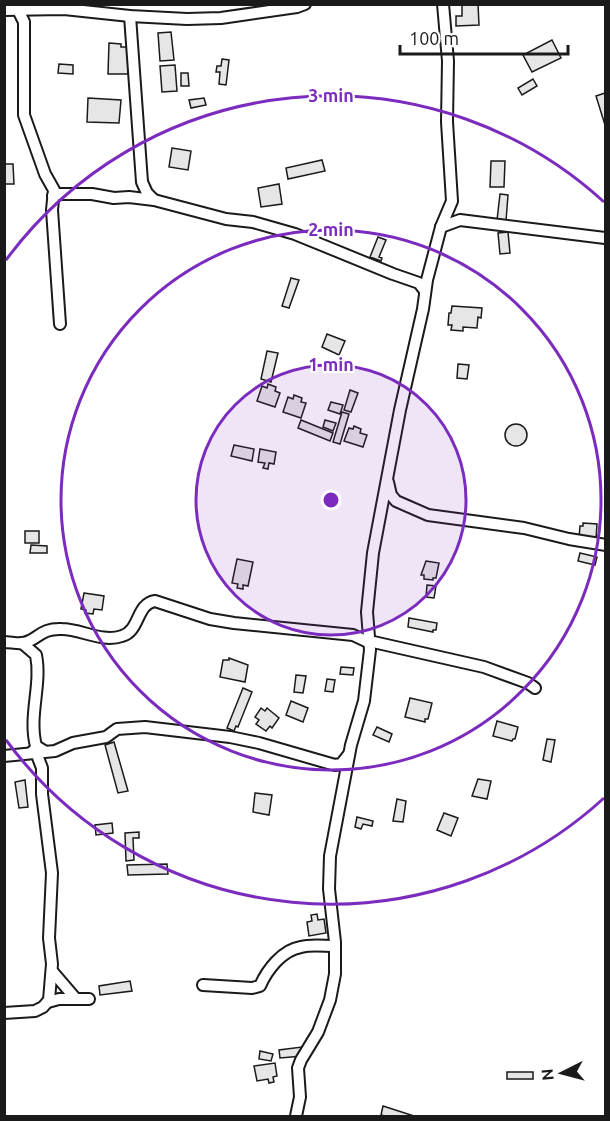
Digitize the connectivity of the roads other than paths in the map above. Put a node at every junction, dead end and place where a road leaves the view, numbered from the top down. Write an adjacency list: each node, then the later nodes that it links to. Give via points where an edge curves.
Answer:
1 (305, 4): 5 (street, via 221,18)
2 (443, 4): 10 (street)
3 (24, 8): 4 (street); 5 (street); 7 (street, via 24,115)
4 (4, 9)
5 (130, 16): 6 (street)
6 (142, 182): 8 (street); 9 (street)
7 (55, 193): 8 (street); 15 (street, via 52,210)
8 (129, 197): 9 (street)
9 (154, 200): 14 (street, via 295,234)
10 (452, 201): 11 (street); 12 (street)
11 (460, 220): 12 (street); 13 (street)
12 (441, 227): 14 (street)
13 (605, 238)
14 (424, 285): 16 (street)
15 (60, 324)
16 (387, 478): 17 (street); 18 (street)
17 (396, 501): 18 (street); 19 (street, via 438,518 524,528)
18 (381, 512): 21 (street, via 373,553)
19 (606, 545)
20 (42, 632): 21 (street, via 64,629 113,638 124,636 133,628 143,607 155,601 218,620); 23 (street); 24 (street)
21 (367, 637): 25 (street, via 484,667); 27 (street, via 364,700)
22 (4, 642): 23 (street)
23 (22, 643): 24 (street)
24 (36, 655): 26 (street, via 39,680 33,734)
25 (535, 688)
26 (38, 750): 28 (street); 29 (street, via 56,750 106,737 117,729 145,727 240,739); 32 (street, via 51,873)
27 (350, 754): 29 (street); 30 (street)
28 (4, 756)
29 (335, 765): 30 (street)
30 (346, 774): 31 (street, via 330,856)
31 (335, 946): 33 (street, via 300,946 273,964 260,986); 38 (street, via 330,1000 298,1068 300,1094)
32 (52, 970): 34 (street); 36 (street)
33 (203, 986)
34 (76, 999): 35 (street); 36 (street)
35 (89, 999)
36 (48, 1002): 37 (street, via 35,1011)
37 (4, 1013)
38 (296, 1116)

